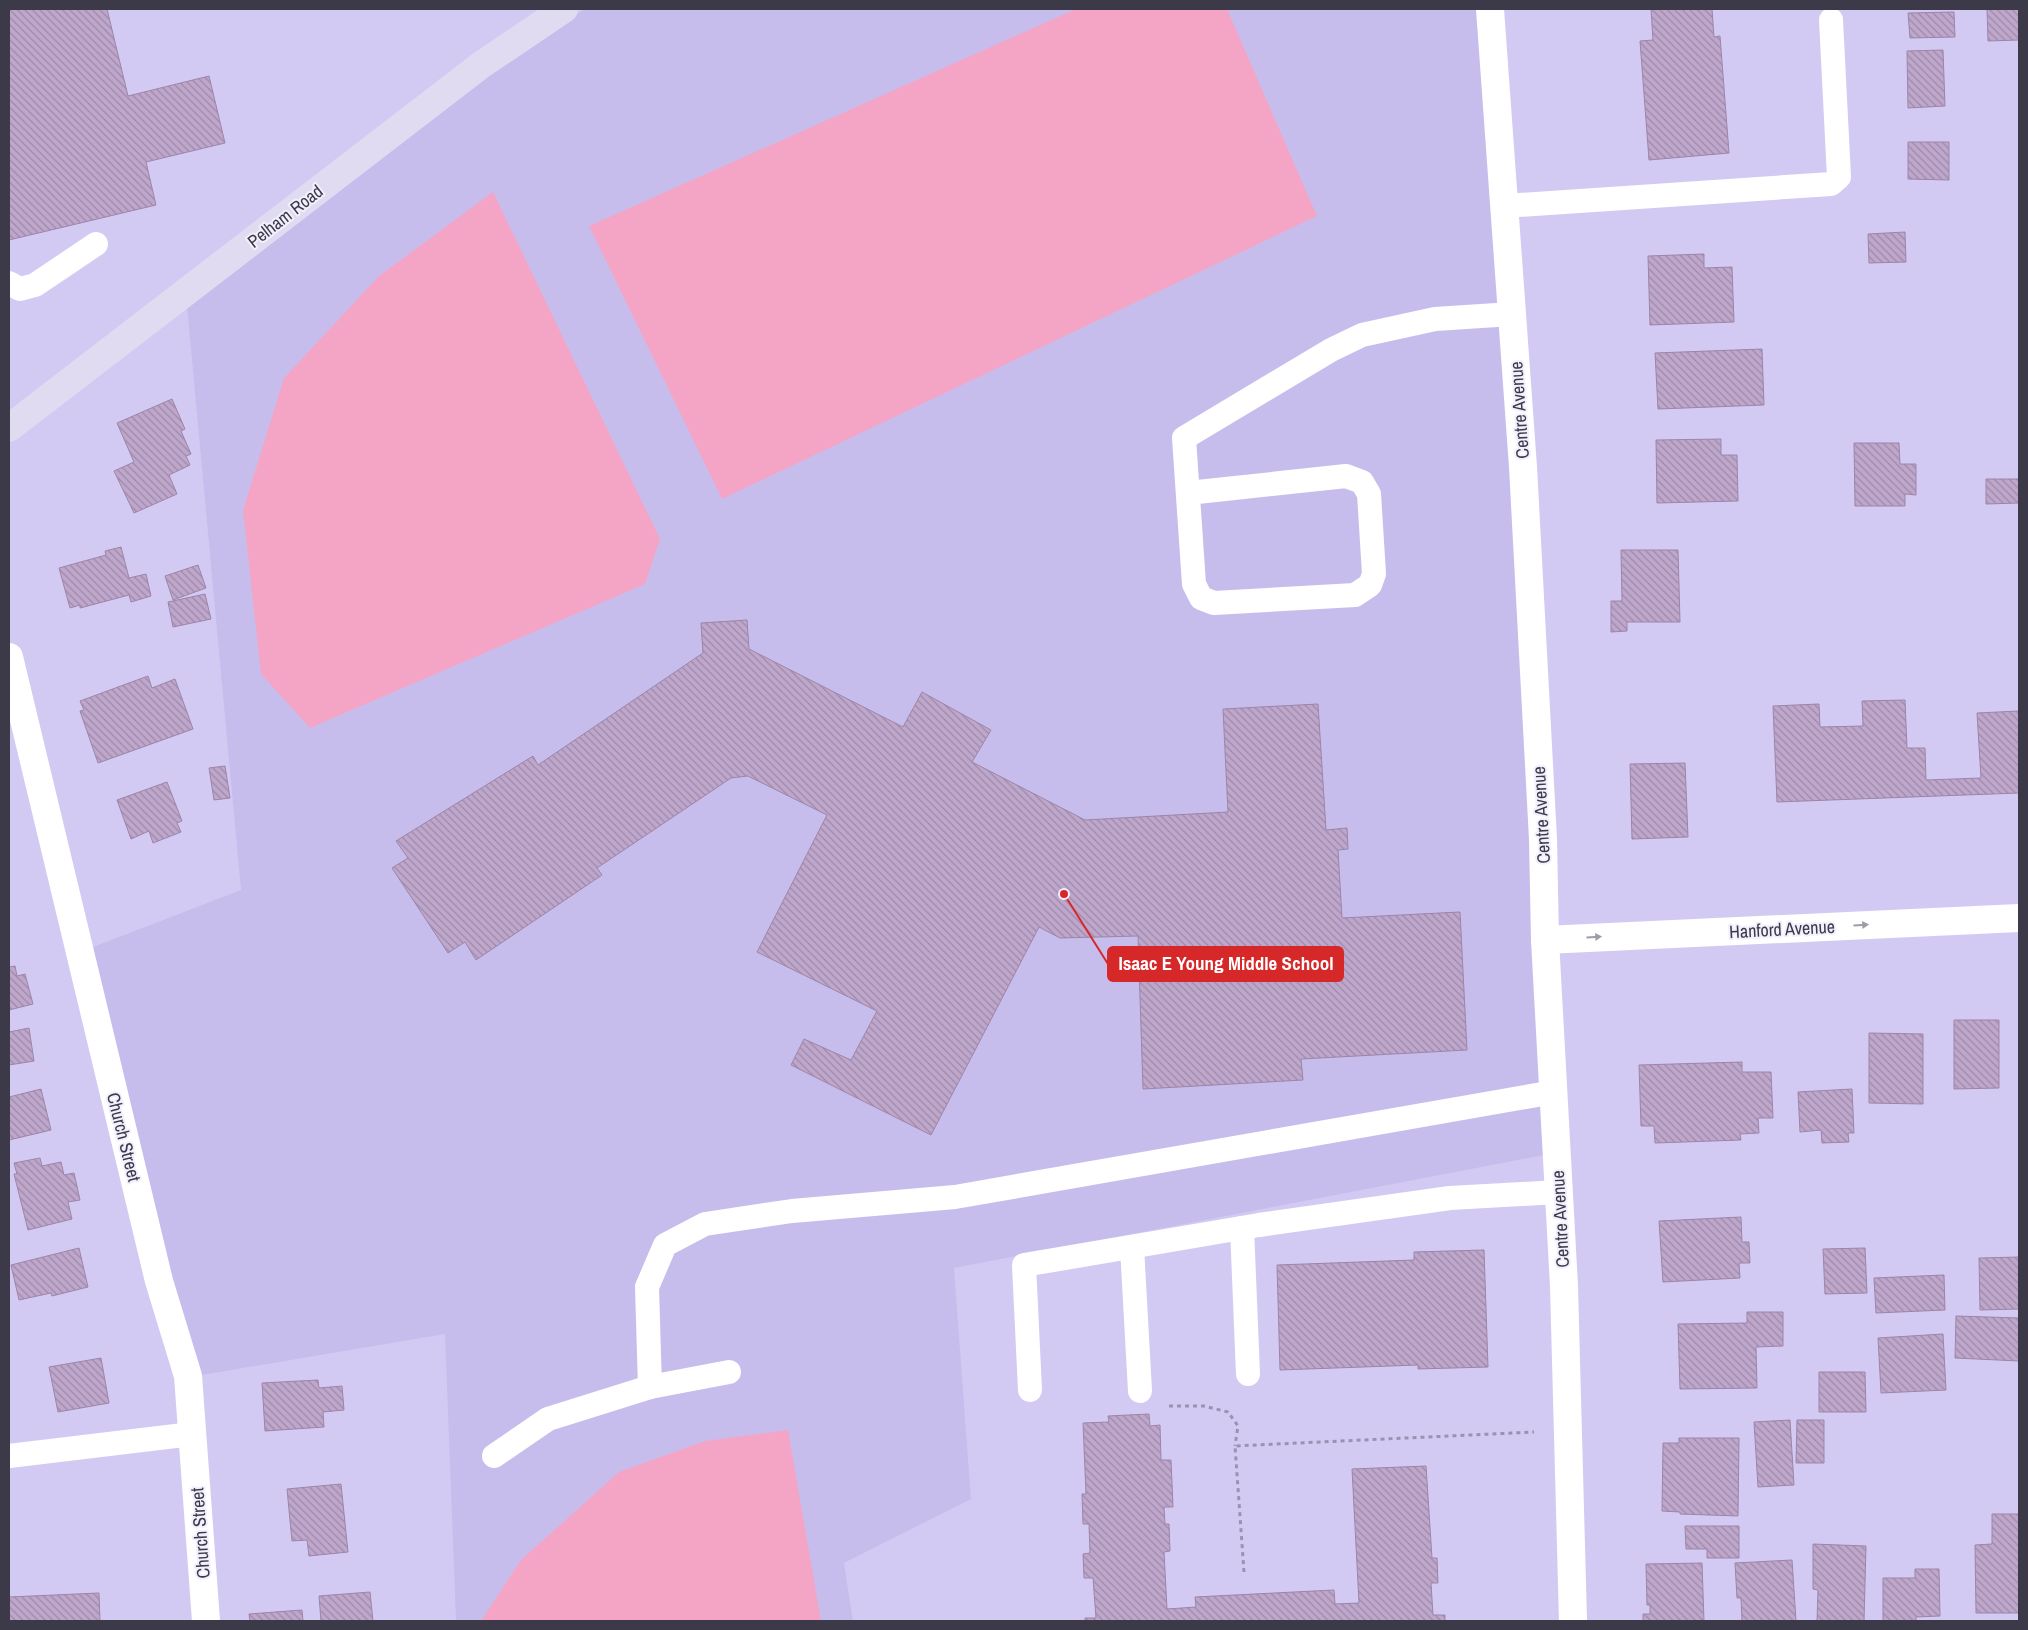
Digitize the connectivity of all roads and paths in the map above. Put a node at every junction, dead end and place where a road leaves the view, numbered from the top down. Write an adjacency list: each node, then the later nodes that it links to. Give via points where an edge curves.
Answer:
1 (564, 9): 8 (main road, Pelham Road, via 481,65)
2 (1490, 9): 4 (street, Centre Avenue)
3 (1830, 20): 4 (lane, via 1839,177 1831,184)
4 (1504, 206): 7 (street, Centre Avenue)
5 (96, 244): 6 (lane, via 35,285 20,289)
6 (9, 283)
7 (1512, 314): 9 (lane, via 1435,318 1362,335 1331,350 1184,438); 12 (street, Centre Avenue, via 1543,839)
8 (9, 428)
9 (1188, 493): 9 (lane, via 1194,584 1201,598 1214,604 1355,595 1370,585 1374,574 1369,494 1362,482 1346,476)
10 (9, 657): 23 (street, Church Street, via 159,1281 188,1376)
11 (2019, 918): 12 (street, Hanford Avenue, one-way to 11)
12 (1545, 940): 13 (street, Centre Avenue)
13 (1554, 1092): 14 (street, Centre Avenue); 19 (lane, via 955,1197 792,1211 705,1224 665,1245 647,1287)
14 (1559, 1192): 15 (lane, via 1450,1198); 22 (street, Centre Avenue)
15 (1242, 1228): 16 (lane); 18 (lane)
16 (1132, 1247): 20 (lane, via 1024,1265); 21 (lane)
17 (729, 1372): 19 (lane)
18 (1248, 1374)
19 (650, 1387): 26 (lane, via 548,1419)
20 (1030, 1390)
21 (1140, 1391): 24 (path, via 1159,1405 1204,1406 1228,1412 1238,1426)
22 (1567, 1431): 24 (path); 29 (street, Centre Avenue)
23 (192, 1434): 25 (lane); 28 (street, Church Street)
24 (1235, 1446): 27 (path)
25 (9, 1456)
26 (494, 1456)
27 (1244, 1572)
28 (206, 1621)
29 (1573, 1621)

